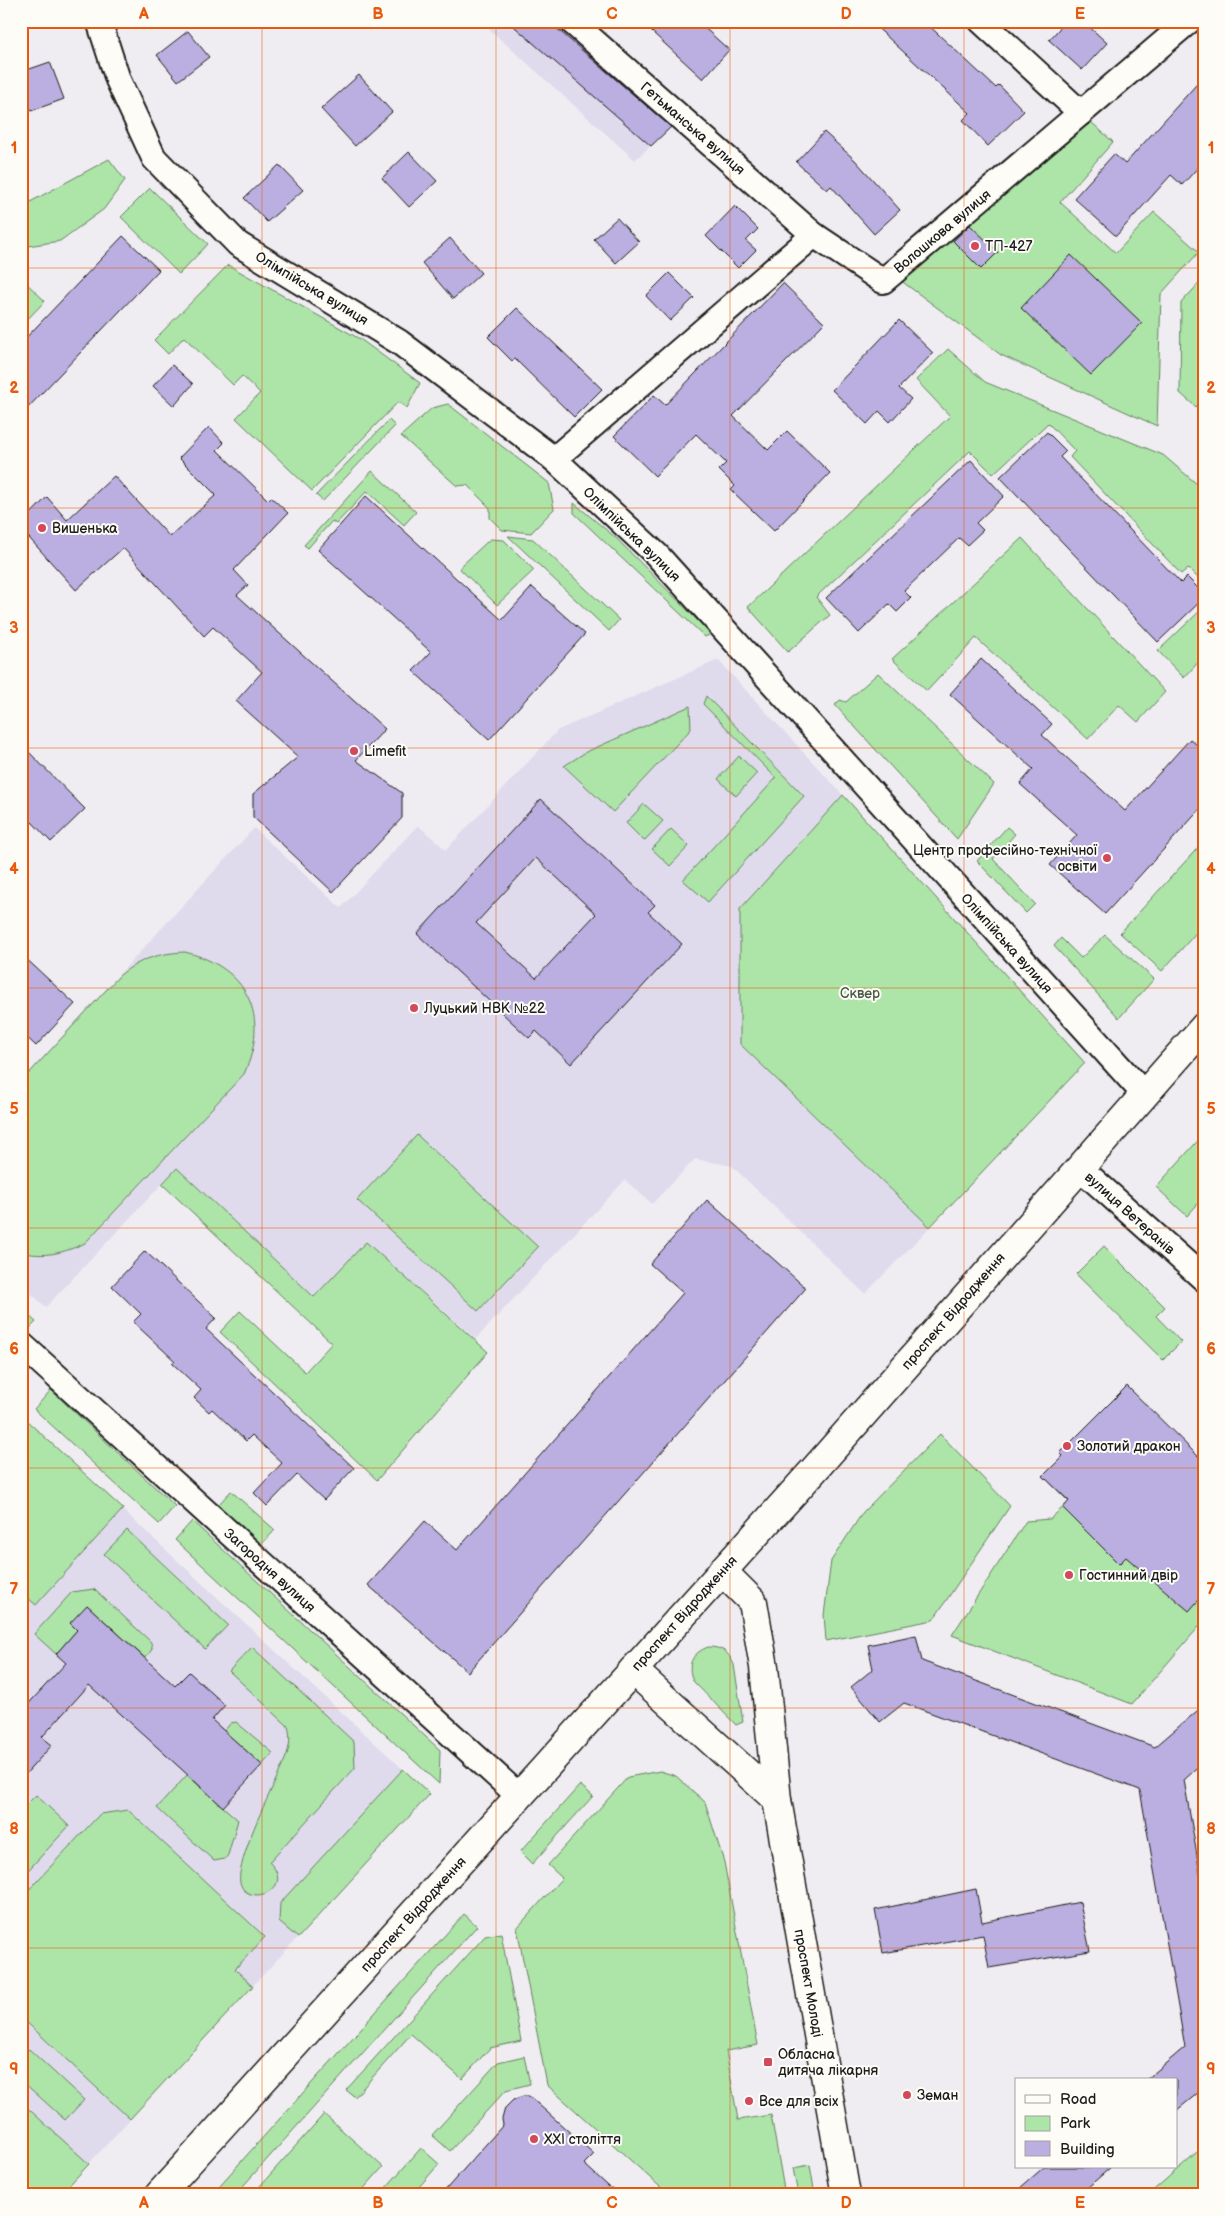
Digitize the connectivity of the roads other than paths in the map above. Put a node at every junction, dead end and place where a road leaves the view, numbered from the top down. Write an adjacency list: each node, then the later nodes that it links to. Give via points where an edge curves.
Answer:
1 (99, 21): 7 (street, Олімпійська вулиця, via 118,80 154,158 238,244 399,342)
2 (571, 21): 6 (street, Гетьманська вулиця)
3 (981, 21): 5 (street)
4 (1189, 21): 5 (street, Волошкова вулиця)
5 (1081, 113): 6 (street, Волошкова вулиця, via 883,281)
6 (814, 235): 7 (street)
7 (554, 459): 9 (street, Олімпійська вулиця, via 657,554)
8 (1204, 1027): 9 (main road, проспект Відродження)
9 (1144, 1094): 10 (main road, проспект Відродження)
10 (1080, 1168): 11 (street, вулиця Ветеранів); 13 (main road, проспект Відродження)
11 (1204, 1279)
12 (21, 1344): 15 (street, Загородня вулиця)
13 (722, 1571): 14 (main road, проспект Відродження); 16 (main road, проспект Молоді, via 753,1602 764,1666)
14 (633, 1670): 15 (main road, проспект Відродження); 16 (main road)
15 (519, 1796): 17 (main road, проспект Відродження)
16 (777, 1800): 18 (main road, проспект Молоді)
17 (159, 2195)
18 (846, 2195)

